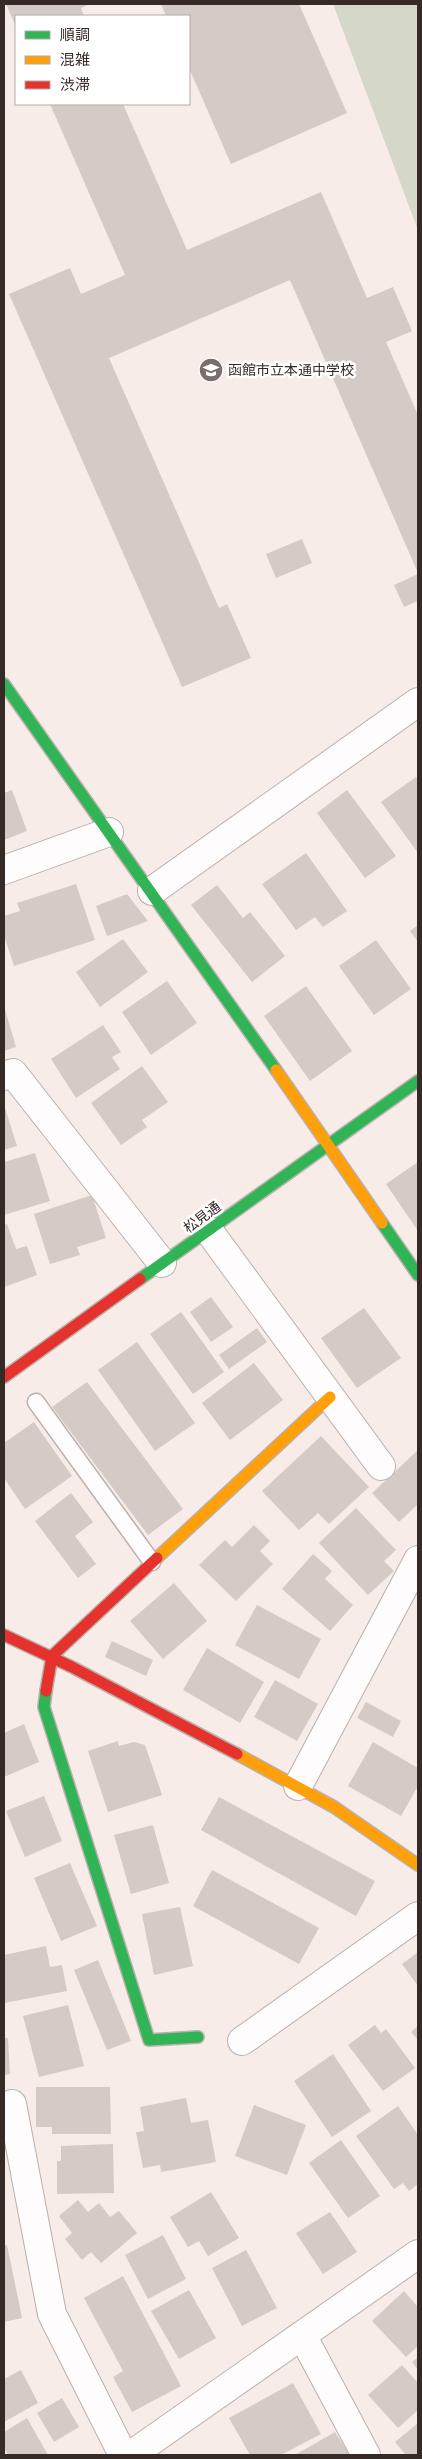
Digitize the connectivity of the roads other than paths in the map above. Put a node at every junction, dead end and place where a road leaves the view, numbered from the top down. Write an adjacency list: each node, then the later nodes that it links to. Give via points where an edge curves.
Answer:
1 (4, 684): 3 (street)
2 (418, 702): 5 (street)
3 (109, 832): 4 (street); 5 (street)
4 (4, 870)
5 (152, 891): 8 (street)
6 (4, 1076): 10 (street, via 13,1073)
7 (418, 1081): 8 (street, 松見通)
8 (328, 1144): 9 (street, 松見通); 11 (street)
9 (209, 1231): 10 (street, 松見通); 13 (street)
10 (162, 1263): 12 (street, 松見通)
11 (418, 1275)
12 (4, 1377)
13 (330, 1397): 15 (street); 17 (street)
14 (36, 1402): 17 (lane)
15 (382, 1466)
16 (418, 1560): 20 (street)
17 (152, 1562): 19 (street)
18 (4, 1635): 19 (street)
19 (52, 1656): 20 (street); 23 (street, via 44,1707 149,2040)
20 (298, 1786): 21 (street, via 383,1838)
21 (418, 1865)
22 (418, 1916): 24 (street)
23 (198, 2037)
24 (242, 2042)
25 (12, 2104): 28 (street, via 52,2314)
26 (418, 2254): 27 (street)
27 (302, 2335): 29 (street); 30 (street)
28 (123, 2455)
29 (131, 2455)
30 (366, 2455)

